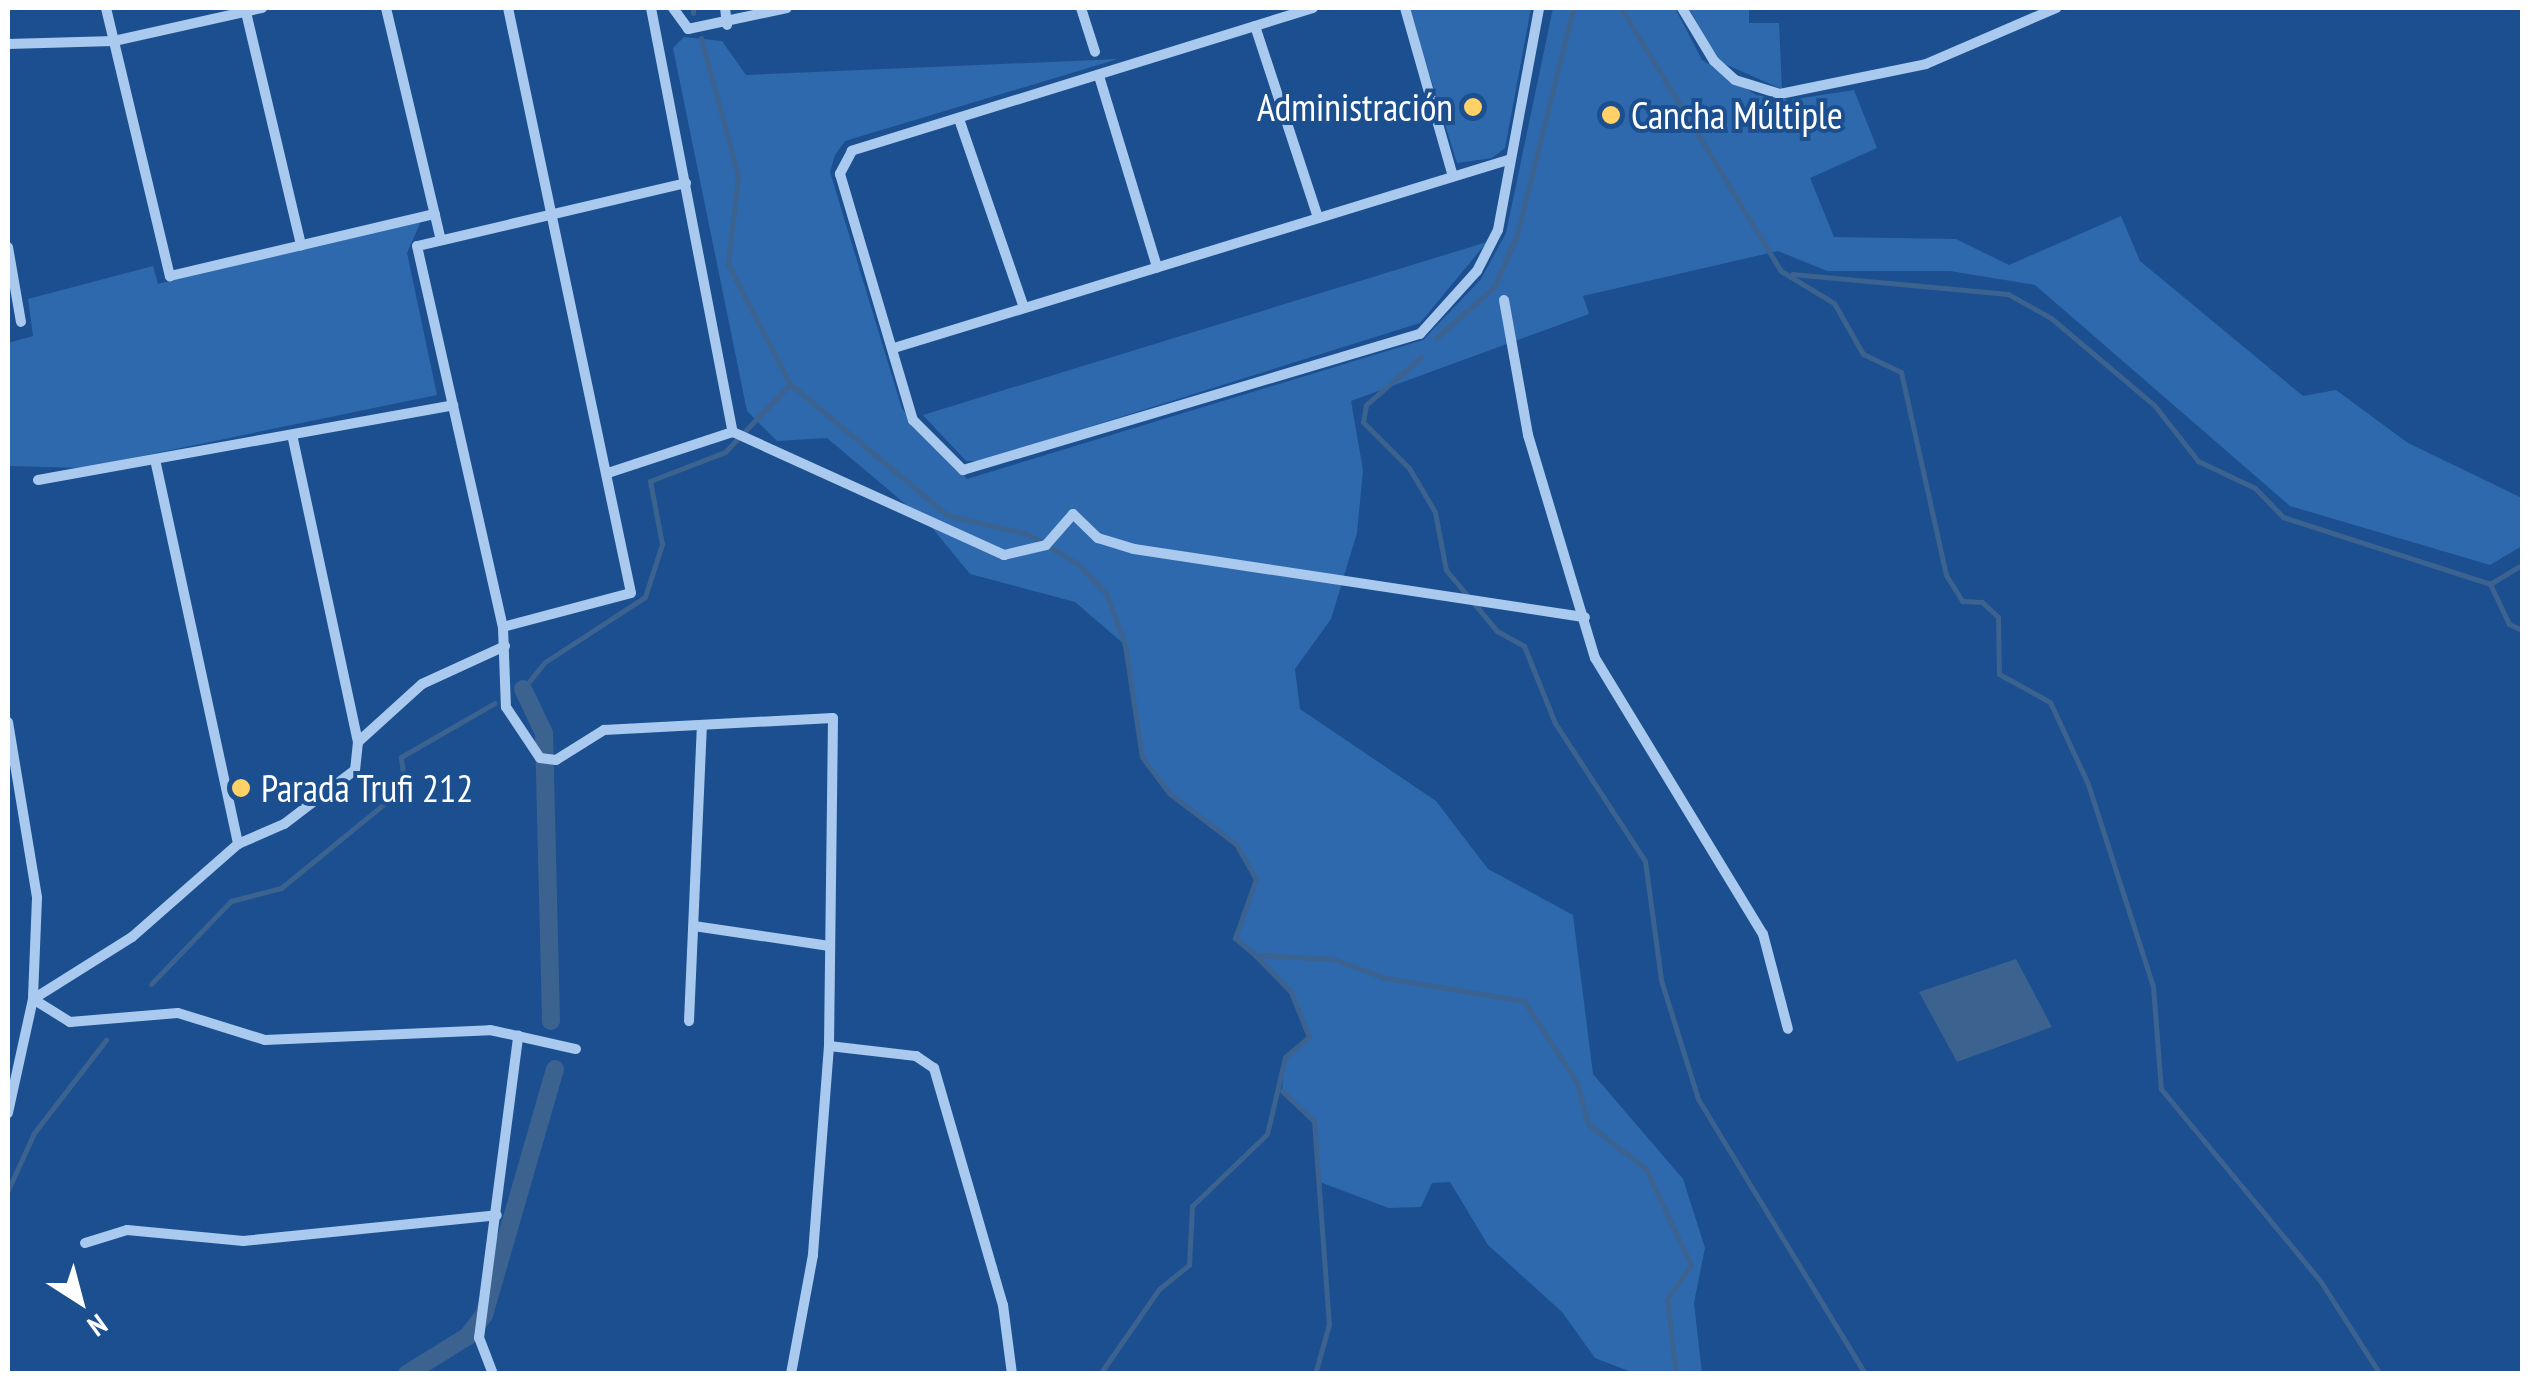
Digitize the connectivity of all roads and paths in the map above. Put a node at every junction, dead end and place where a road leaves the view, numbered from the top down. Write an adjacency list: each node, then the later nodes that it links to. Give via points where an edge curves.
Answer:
1 (106, 8): 19 (street)
2 (262, 8): 15 (street)
3 (386, 8): 27 (street)
4 (508, 8): 28 (street)
5 (650, 8): 26 (street)
6 (673, 8): 17 (street, via 688,29)
7 (725, 8): 17 (street)
8 (787, 8): 17 (street)
9 (1081, 8): 21 (street)
10 (1314, 8): 18 (street)
11 (1405, 8): 25 (street)
12 (1539, 8): 24 (street)
13 (1682, 8): 16 (street, via 1701,46 1735,80 1780,94 1868,81)
14 (2056, 8): 16 (street)
15 (245, 9): 19 (street); 31 (street)
16 (2030, 13)
17 (727, 26)
18 (1256, 26): 22 (street); 29 (street)
19 (114, 41): 20 (street); 31 (street, via 170,276)
20 (8, 44)
21 (1095, 52)
22 (1099, 76): 23 (street); 33 (street)
23 (959, 119): 35 (street); 37 (street, via 852,151 840,174)
24 (1508, 160): 25 (street); 37 (street, via 1498,230 1476,271 1420,334 986,468 963,470 914,420)
25 (1453, 176): 29 (street)
26 (686, 183): 28 (street); 39 (street)
27 (435, 214): 30 (street); 31 (street)
28 (555, 214): 30 (street); 42 (street)
29 (1318, 218): 33 (street)
30 (441, 240): 38 (street, via 417,246)
31 (301, 245)
32 (8, 247): 36 (street)
33 (1157, 267): 35 (street)
34 (1504, 300): 44 (street, via 1528,436)
35 (1024, 308): 37 (street)
36 (21, 322)
37 (894, 348)
38 (453, 405): 40 (street); 45 (street)
39 (732, 432): 42 (street); 44 (street, via 1004,555 1046,546 1073,514 1098,538 1134,548)
40 (293, 439): 41 (street); 49 (street)
41 (156, 464): 43 (street); 50 (street)
42 (611, 472): 45 (street, via 631,593)
43 (38, 480)
44 (1585, 617): 55 (street, via 1606,680 1763,934)
45 (502, 627): 46 (street)
46 (505, 646): 48 (street, via 506,707 546,763 604,730); 49 (street, via 422,684)
47 (8, 722): 53 (street, via 38,898)
48 (702, 725): 51 (street); 52 (street, via 833,718)
49 (358, 742): 50 (street, via 355,770 284,824)
50 (238, 844): 53 (street, via 132,937)
51 (694, 926): 52 (street); 54 (street)
52 (830, 946): 57 (street)
53 (33, 1000): 56 (street, via 70,1022 178,1012 265,1040 408,1030); 59 (street)
54 (689, 1021)
55 (1788, 1030)
56 (518, 1036): 58 (street); 60 (street)
57 (829, 1046): 63 (street, via 813,1256); 64 (street, via 916,1056 934,1068 1002,1305)
58 (576, 1049)
59 (8, 1113)
60 (498, 1215): 61 (street, via 243,1241 127,1230); 62 (street, via 478,1338)
61 (85, 1243)
62 (493, 1374)
63 (791, 1374)
64 (1012, 1374)

